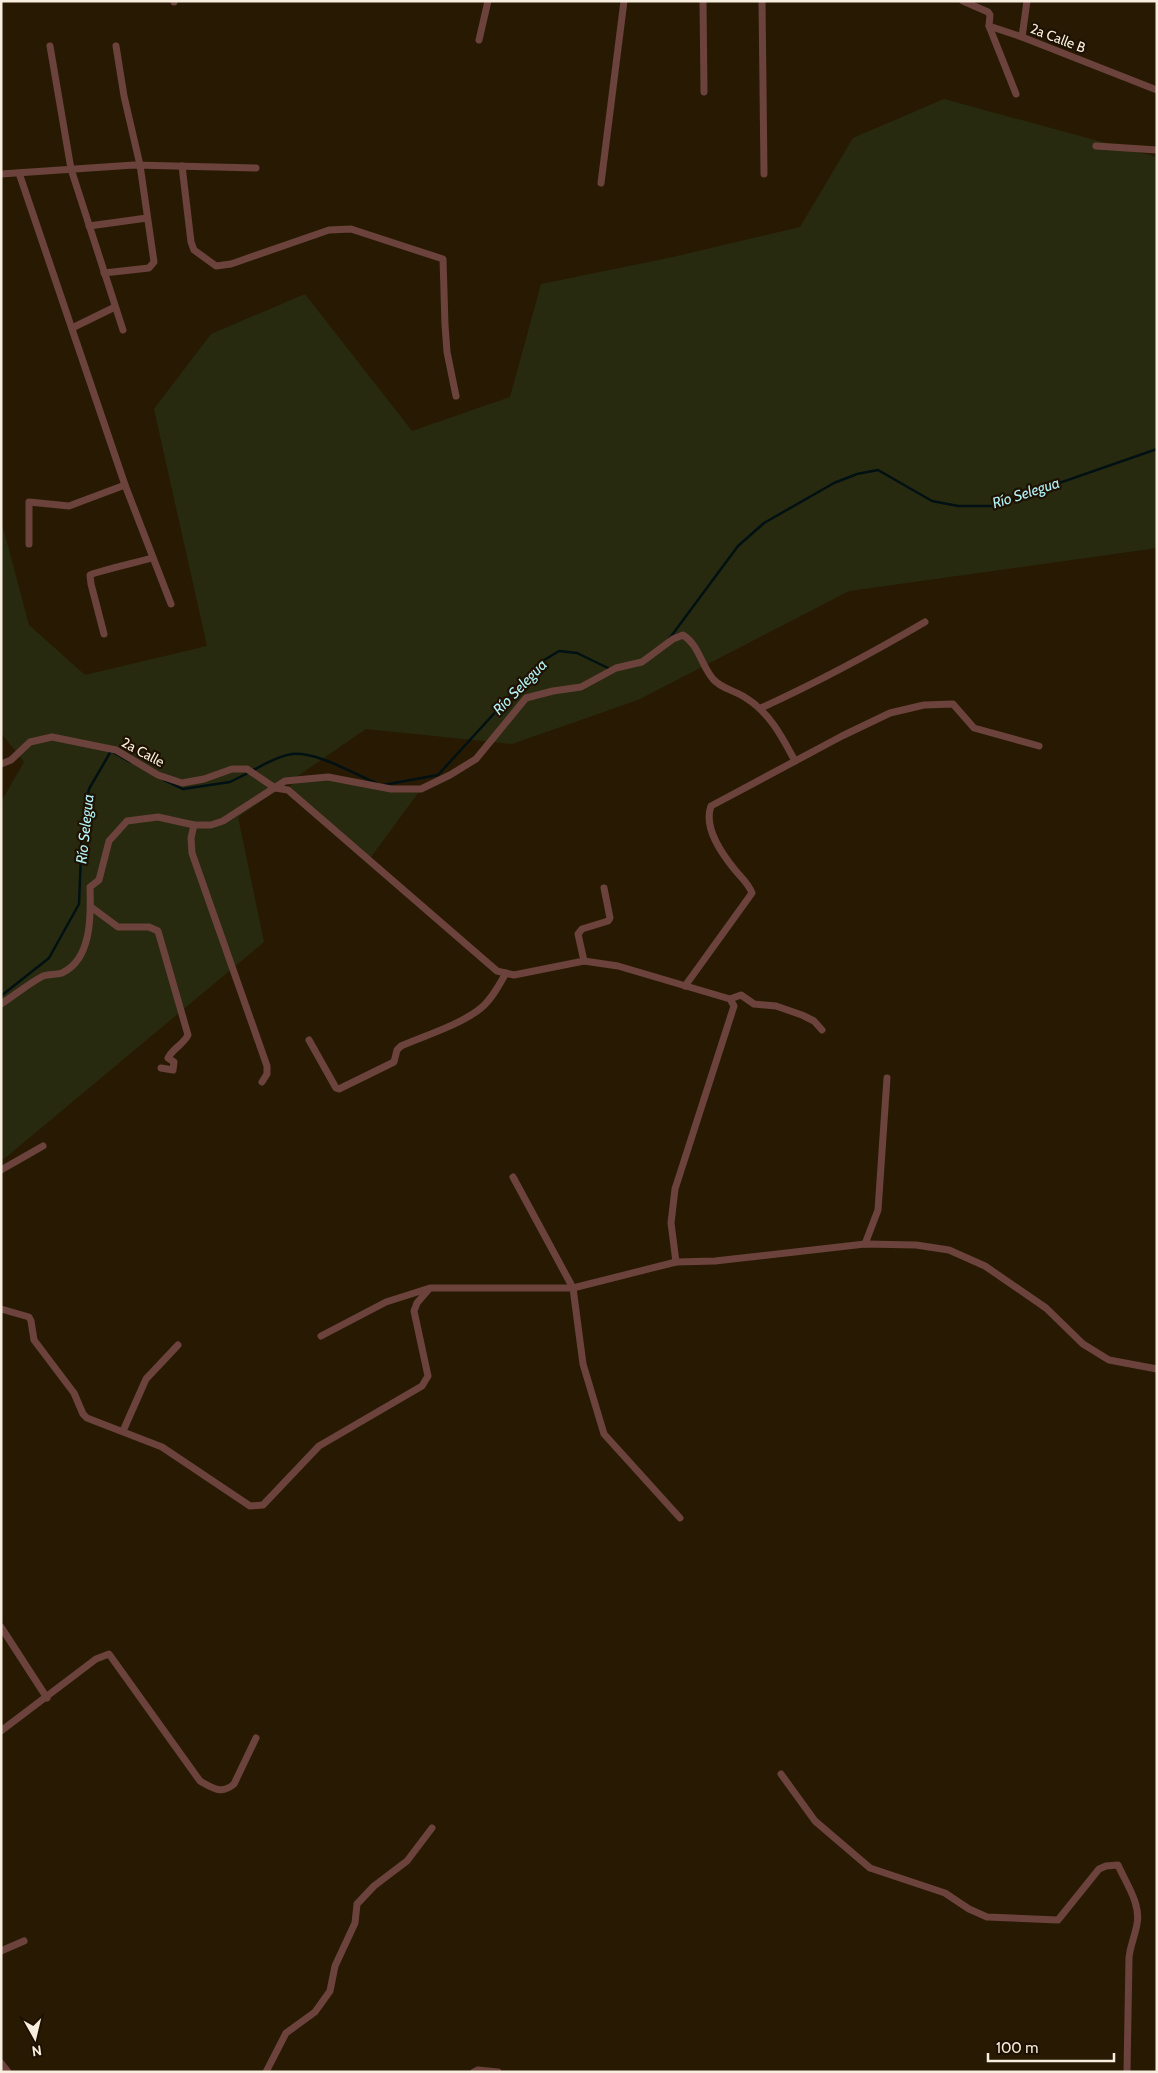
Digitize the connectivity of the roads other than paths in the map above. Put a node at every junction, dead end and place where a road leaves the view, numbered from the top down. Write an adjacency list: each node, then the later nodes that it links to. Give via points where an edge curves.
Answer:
1 (488, 1): 9 (street)
2 (624, 1): 24 (street)
3 (704, 1): 13 (street)
4 (762, 1): 23 (street)
5 (1027, 1): 8 (street)
6 (966, 2): 7 (street, via 988,12)
7 (989, 26): 8 (street, 2a Calle B); 14 (street)
8 (1022, 37): 12 (street, 2a Calle B)
9 (479, 40)
10 (50, 46): 20 (street)
11 (116, 46): 17 (street)
12 (1157, 90)
13 (704, 92)
14 (1016, 94)
15 (1096, 146): 16 (street)
16 (1157, 150)
17 (140, 166): 18 (street); 20 (street); 25 (street)
18 (182, 166): 19 (street); 31 (street, via 191,242 194,250 216,266 341,229 367,233 443,259 444,325)
19 (256, 168)
20 (71, 169): 21 (street); 26 (street)
21 (19, 173): 22 (street); 29 (street)
22 (1, 174)
23 (764, 174)
24 (600, 183)
25 (147, 218): 26 (street); 27 (street, via 152,266)
26 (90, 226): 27 (street)
27 (104, 273): 28 (street)
28 (115, 307): 29 (street); 30 (street)
29 (72, 328): 32 (street)
30 (123, 330)
31 (456, 396)
32 (125, 485): 33 (street, via 69,506 29,502); 34 (street)
33 (29, 544)
34 (152, 558): 35 (street); 37 (street, via 90,575)
35 (171, 604)
36 (925, 622): 38 (street, via 871,654)
37 (104, 634)
38 (761, 708): 40 (street); 42 (street, via 713,680 692,640 683,635 642,662 612,670 581,687 526,698 476,759 421,789 391,789 328,777 285,781)
39 (1039, 746): 40 (street, via 978,730 949,703 890,713)
40 (795, 761): 48 (street, via 711,806 708,814 710,828 726,859 752,893)
41 (1, 764): 42 (street, 2a Calle, via 12,760 30,742 52,737 116,750 158,775 182,783 232,769 251,771)
42 (275, 788): 43 (street, via 224,821); 47 (street, 2a Calle, via 288,790 497,971)
43 (194, 825): 45 (street, via 158,817 127,821 109,841 99,880 90,887); 55 (street, via 192,853 267,1066)
44 (604, 888): 46 (street, via 610,918 582,929 578,934)
45 (91, 907): 50 (street, via 86,943 74,964 61,973 45,975); 53 (street, via 118,927 149,927 158,931 188,1035 168,1058 174,1062 173,1070)
46 (584, 961): 47 (street, via 514,975); 48 (street, via 618,966)
47 (506, 973): 52 (street, via 482,1007 467,1017 400,1046 394,1062 339,1089)
48 (685, 986): 49 (street)
49 (730, 999): 51 (street, via 741,995 754,1004 785,1009 814,1020); 60 (street, via 734,1006 675,1189 672,1223)
50 (1, 1004)
51 (822, 1030)
52 (309, 1040)
53 (161, 1068)
54 (887, 1078): 59 (street, via 878,1210)
55 (262, 1082)
56 (43, 1146): 57 (street)
57 (1, 1170)
58 (513, 1177): 62 (street)
59 (865, 1244): 60 (street, via 715,1261); 66 (street, via 916,1245 949,1250 985,1266 1046,1308 1083,1344 1109,1360)
60 (676, 1262): 62 (street)
61 (430, 1288): 62 (street); 64 (street, via 386,1302); 67 (street, via 414,1311 428,1376 426,1381 319,1446 263,1506 250,1506 162,1447)
62 (573, 1288): 68 (street, via 583,1364 604,1434)
63 (1, 1310): 67 (street, via 29,1317 34,1340 74,1393 83,1414)
64 (321, 1336)
65 (178, 1345): 67 (street, via 146,1379)
66 (1157, 1369)
67 (123, 1431)
68 (680, 1518)
69 (1, 1627): 70 (street)
70 (46, 1698): 71 (street); 72 (street, via 100,1656 109,1654 200,1781 214,1789 228,1790 234,1784)
71 (1, 1731)
72 (256, 1738)
73 (781, 1774): 82 (street, via 815,1821 870,1868 945,1893 987,1917 1058,1920 1099,1869 1118,1865 1135,1902 1138,1923 1130,1944)
74 (432, 1828): 79 (street, via 407,1861 374,1886 357,1904 355,1923 335,1966 330,1991 315,2012 286,2034)
75 (24, 1941): 76 (street)
76 (1, 1951)
77 (1, 2063): 78 (street)
78 (8, 2072)
79 (266, 2072)
80 (474, 2072): 81 (street)
81 (498, 2072)
82 (1127, 2072)

